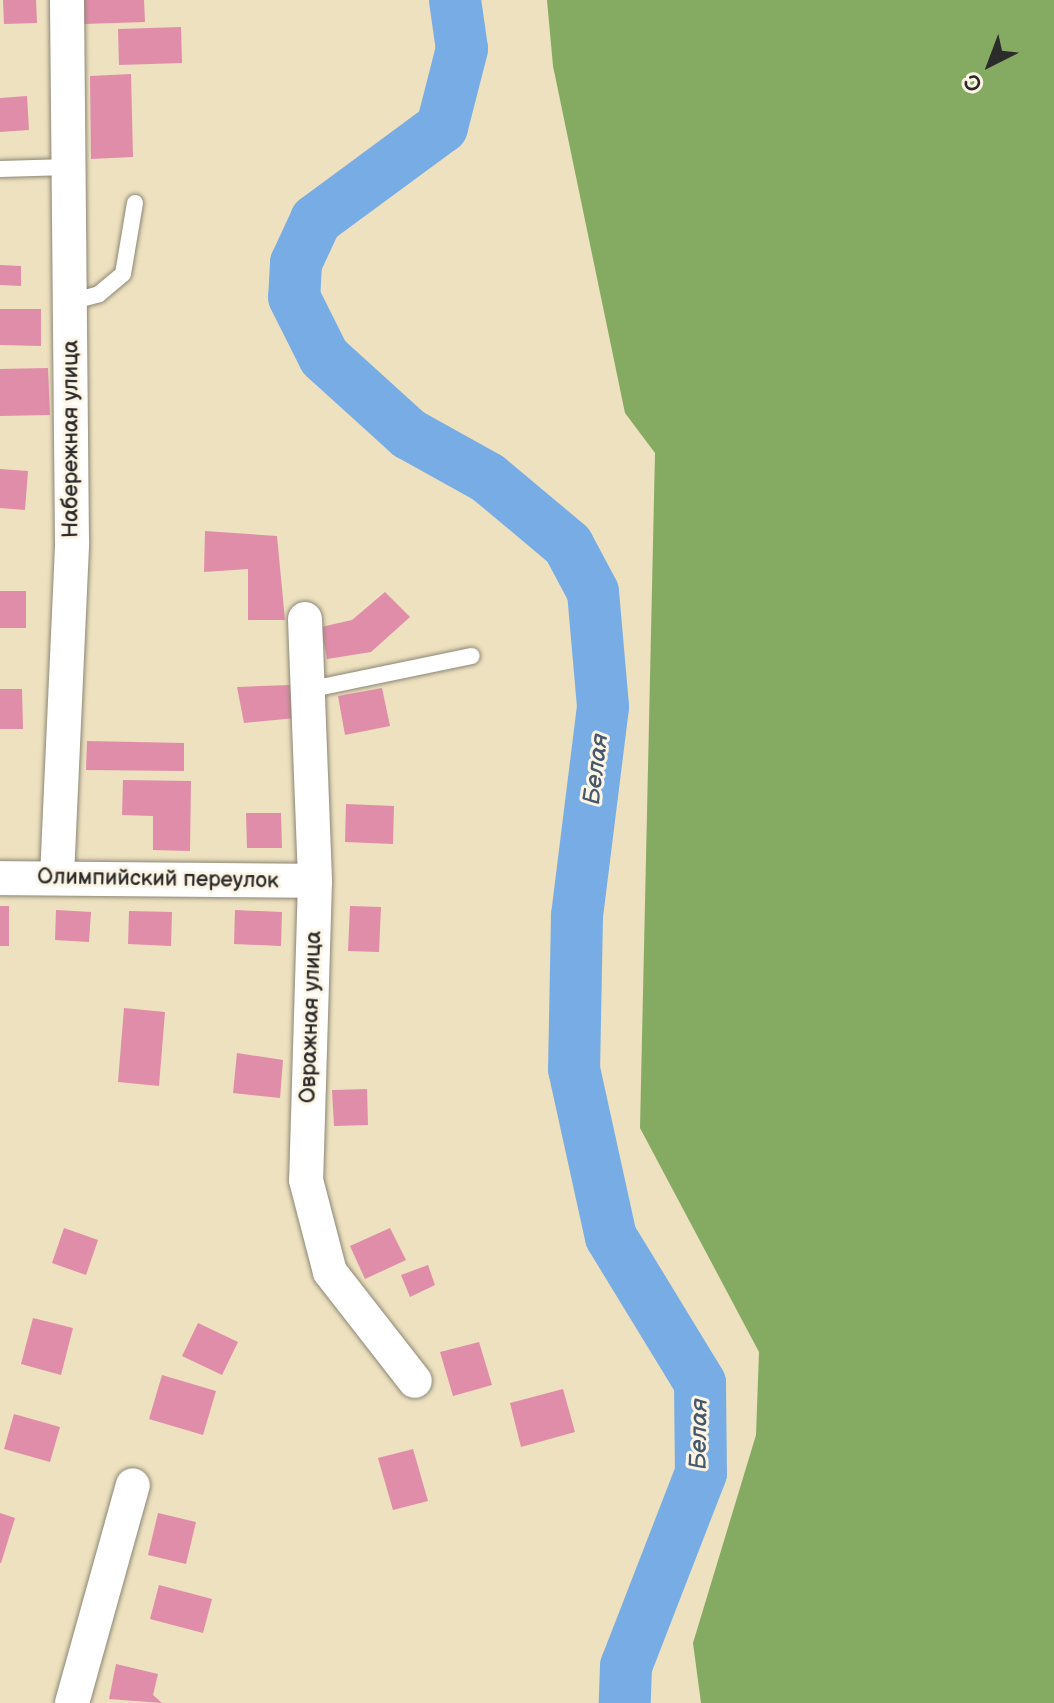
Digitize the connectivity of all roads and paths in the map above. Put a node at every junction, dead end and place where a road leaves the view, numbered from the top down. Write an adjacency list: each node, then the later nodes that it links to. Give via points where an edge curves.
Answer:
1 (67, 0): 2 (street, Набережная улица)
2 (69, 167): 3 (lane); 5 (street, Набережная улица)
3 (0, 169)
4 (135, 203): 5 (lane, via 123,274 99,294)
5 (70, 302): 9 (street, Набережная улица, via 72,542)
6 (305, 619): 8 (street, Овражная улица)
7 (472, 656): 8 (lane)
8 (312, 689): 11 (street, Овражная улица)
9 (57, 877): 10 (street, Олимпийский переулок); 11 (street, Олимпийский переулок)
10 (0, 878)
11 (315, 881): 12 (street, Овражная улица, via 306,1180 315,1229 330,1272)
12 (415, 1381)
13 (133, 1485): 14 (street)
14 (72, 1703)

